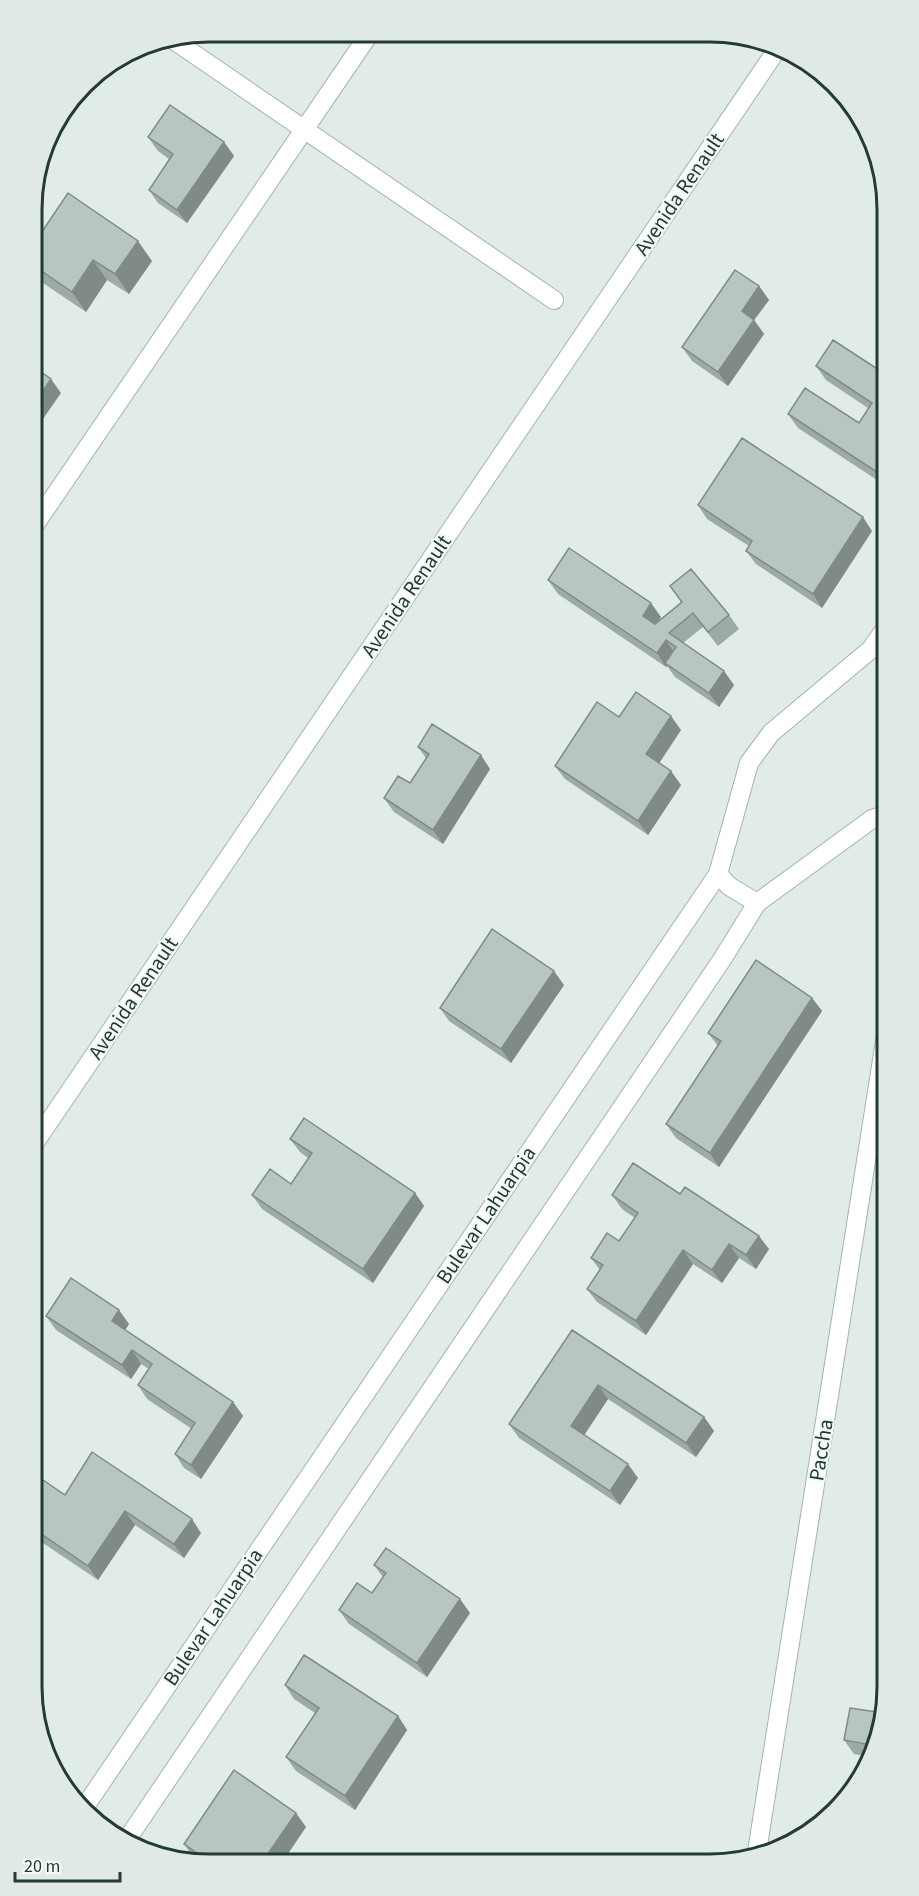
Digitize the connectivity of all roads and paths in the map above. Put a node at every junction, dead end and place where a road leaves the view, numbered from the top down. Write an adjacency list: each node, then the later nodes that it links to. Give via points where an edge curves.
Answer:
1 (364, 42): 4 (street)
2 (180, 44): 4 (street)
3 (773, 55): 12 (street, Avenida Renault)
4 (304, 129): 5 (street); 6 (street)
5 (554, 300)
6 (42, 514)
7 (877, 640): 9 (street, Bulevar Lahuarpia, via 771,733 749,763)
8 (877, 817): 10 (street)
9 (718, 874): 10 (street, via 729,886); 13 (street, Bulevar Lahuarpia)
10 (757, 903): 14 (street)
11 (877, 1092): 15 (street, Paccha)
12 (42, 1132)
13 (88, 1802)
14 (130, 1834)
15 (758, 1847)

